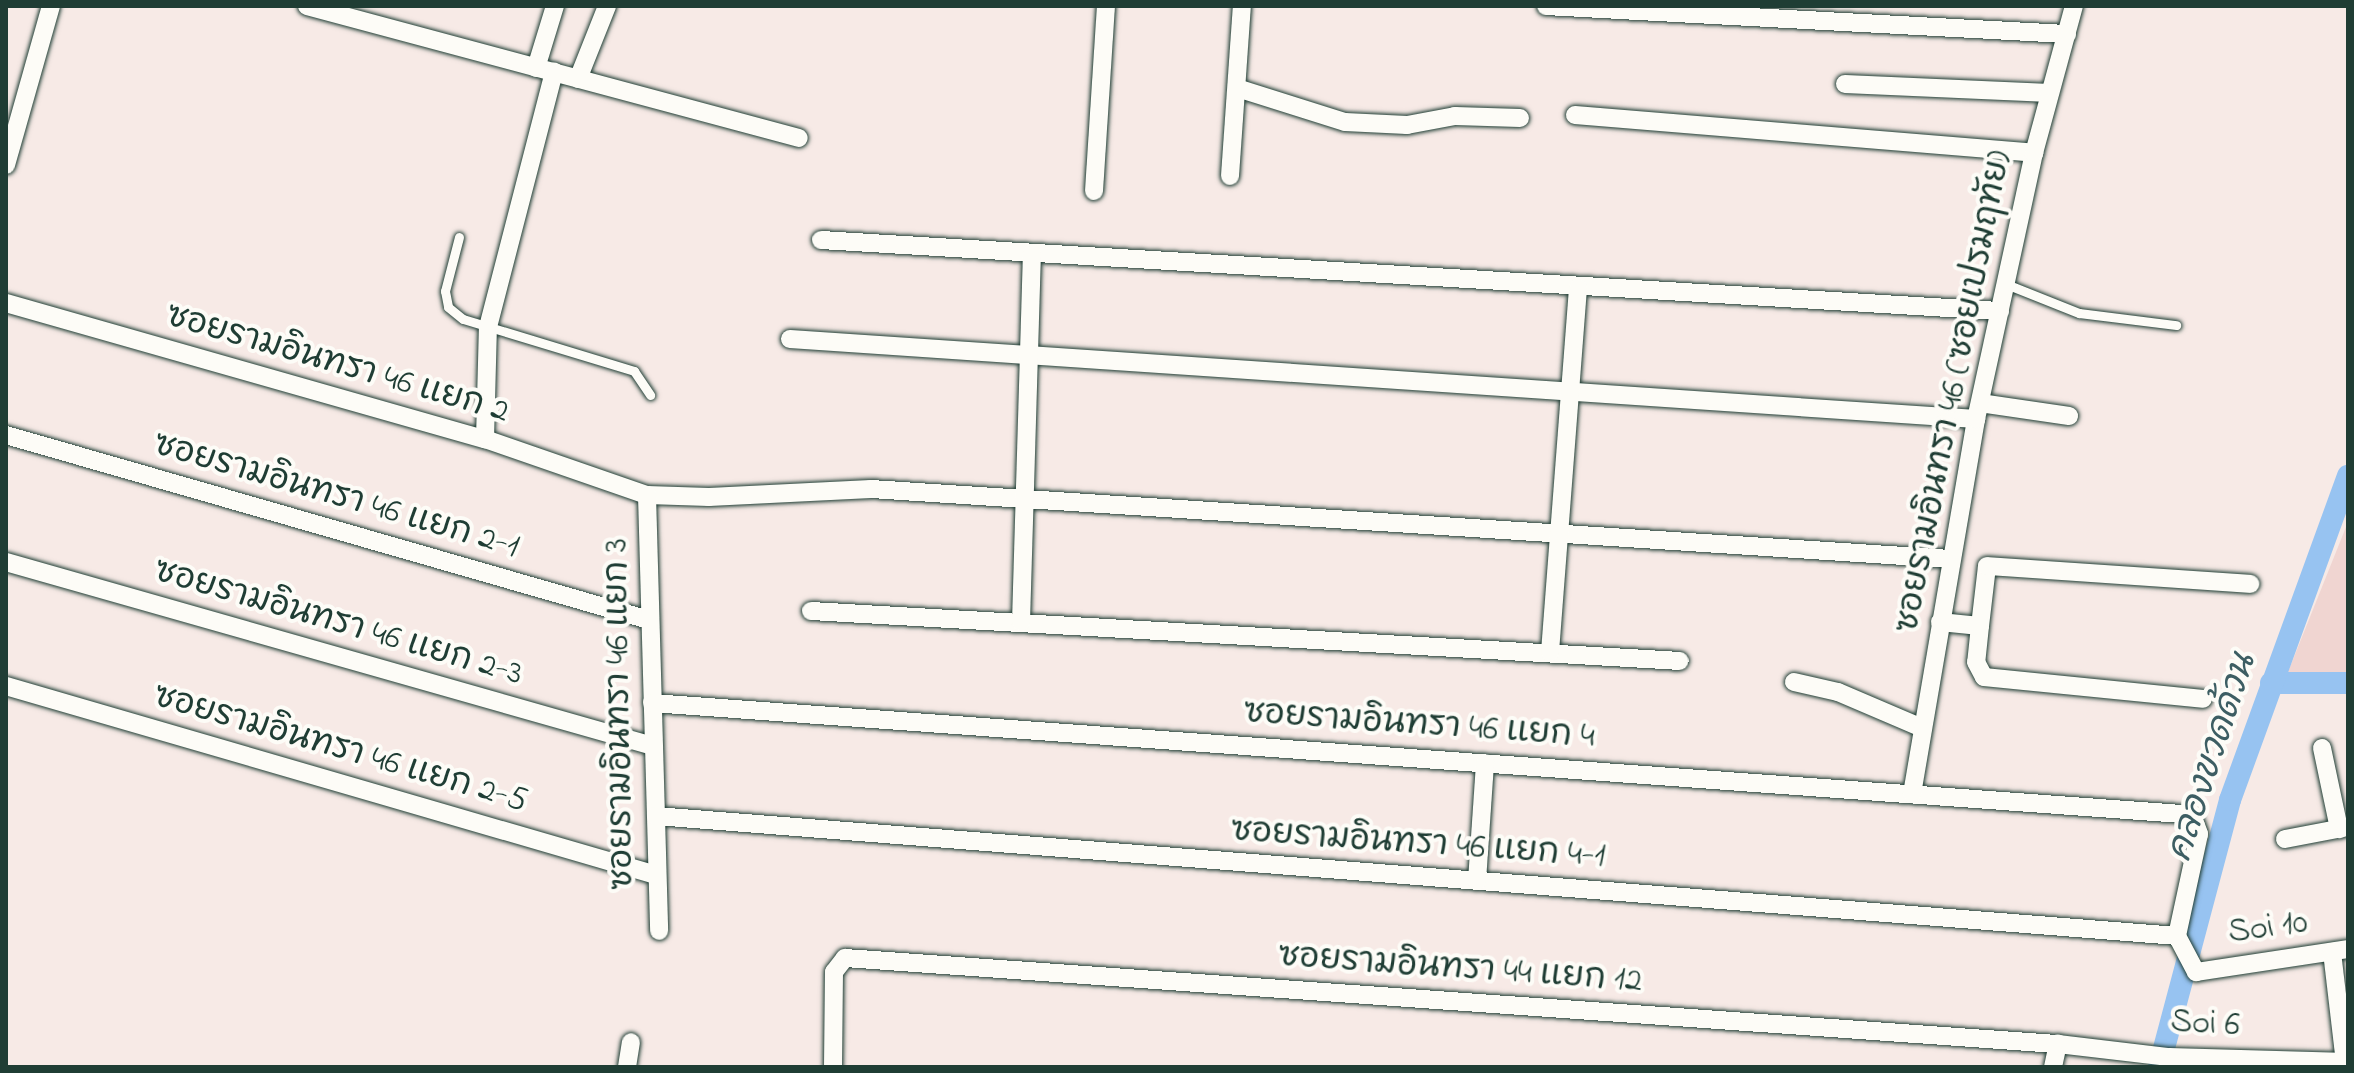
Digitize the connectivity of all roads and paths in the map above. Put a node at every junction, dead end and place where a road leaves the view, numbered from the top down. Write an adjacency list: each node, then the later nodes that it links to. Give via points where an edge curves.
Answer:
1 (51, 6): 19 (street)
2 (307, 6): 10 (street)
3 (555, 6): 10 (street)
4 (607, 6): 11 (street)
5 (1106, 6): 21 (street)
6 (1242, 6): 13 (street)
7 (1546, 6): 9 (street)
8 (2074, 6): 9 (street, ซอยรามอินทรา 46 (ซอยเปรมฤทัย))
9 (2067, 34): 14 (street, ซอยรามอินทรา 46 (ซอยเปรมฤทัย))
10 (545, 70): 11 (street); 30 (street)
11 (578, 79): 17 (street)
12 (1845, 84): 14 (street)
13 (1237, 88): 16 (street, via 1345,122 1407,125 1455,116); 20 (street)
14 (2050, 93): 18 (street, ซอยรามอินทรา 46 (ซอยเปรมฤทัย))
15 (1575, 115): 18 (street)
16 (1520, 118)
17 (799, 138)
18 (2034, 153): 25 (street, ซอยรามอินทรา 46 (ซอยเปรมฤทัย))
19 (6, 165)
20 (1230, 176)
21 (1094, 191)
22 (459, 237): 30 (lane, via 445,291 448,307)
23 (821, 240): 24 (street)
24 (1032, 253): 26 (street); 32 (street)
25 (2006, 284): 28 (street, ซอยรามอินทรา 46 (ซอยเปรมฤทัย)); 29 (lane, via 2079,313)
26 (1578, 288): 28 (street); 33 (street)
27 (6, 303): 38 (street, ซอยรามอินทรา 46 แยก 2)
28 (2000, 311): 35 (street, ซอยรามอินทรา 46 (ซอยเปรมฤทัย))
29 (2176, 325)
30 (488, 327): 34 (lane, via 634,371); 38 (street)
31 (790, 339): 32 (street)
32 (1027, 354): 33 (street); 40 (street)
33 (1570, 390): 35 (street); 41 (street)
34 (650, 395)
35 (1978, 411): 36 (street); 42 (street, ซอยรามอินทรา 46 (ซอยเปรมฤทัย))
36 (2069, 416)
37 (6, 435): 46 (street, ซอยรามอินทรา 46 แยก 2-1)
38 (485, 439): 39 (street, ซอยรามอินทรา 46 แยก 2)
39 (647, 495): 40 (street, ซอยรามอินทรา 46 แยก 2, via 739,497 831,488); 46 (street, ซอยรามอินทรา 46 แยก 3)
40 (1024, 499): 41 (street, ซอยรามอินทรา 46 แยก 2); 47 (street)
41 (1559, 532): 42 (street, ซอยรามอินทรา 46 แยก 2); 50 (street)
42 (1950, 559): 48 (street, ซอยรามอินทรา 46 (ซอยเปรมฤทัย))
43 (6, 562): 57 (street, ซอยรามอินทรา 46 แยก 2-3)
44 (2250, 584): 49 (street, via 1987,566)
45 (811, 611): 47 (street)
46 (649, 620): 55 (street, ซอยรามอินทรา 46 แยก 3)
47 (1021, 622): 50 (street)
48 (1940, 622): 49 (street); 56 (street, ซอยรามอินทรา 46 (ซอยเปรมฤทัย))
49 (1980, 626): 54 (street, via 1976,662 1984,677)
50 (1550, 652): 51 (street)
51 (1680, 661)
52 (1794, 682): 56 (street, via 1838,692)
53 (6, 686): 64 (street, ซอยรามอินทรา 46 แยก 2-5)
54 (2203, 699)
55 (652, 703): 57 (street, ซอยรามอินทรา 46 แยก 3); 59 (street, ซอยรามอินทรา 46 แยก 4)
56 (1922, 728): 60 (street, ซอยรามอินทรา 46 (ซอยเปรมฤทัย))
57 (653, 746): 61 (street, ซอยรามอินทรา 46 แยก 3)
58 (2322, 748): 62 (street)
59 (1485, 763): 60 (street, ซอยรามอินทรา 46 แยก 4); 65 (street)
60 (1912, 794): 67 (street, ซอยรามอินทรา 46 แยก 4, via 2182,814 2194,820 2199,834)
61 (656, 816): 64 (street, ซอยรามอินทรา 46 แยก 3); 65 (street, ซอยรามอินทรา 46 แยก 4-1)
62 (2343, 828): 63 (street)
63 (2285, 839)
64 (656, 875): 66 (street, ซอยรามอินทรา 46 แยก 3)
65 (1477, 881): 67 (street, ซอยรามอินทรา 46 แยก 4-1)
66 (659, 931)
67 (2177, 936): 68 (street, Soi 10, via 2196,972)
68 (2340, 951): 71 (street)
69 (631, 1042): 72 (street)
70 (2058, 1044): 71 (street, Soi 6, via 2169,1057); 73 (street, ซอยรามอินทรา 44 แยก 12, via 845,958 836,965); 74 (street)
71 (2347, 1062)
72 (627, 1067)
73 (833, 1067)
74 (2053, 1067)

